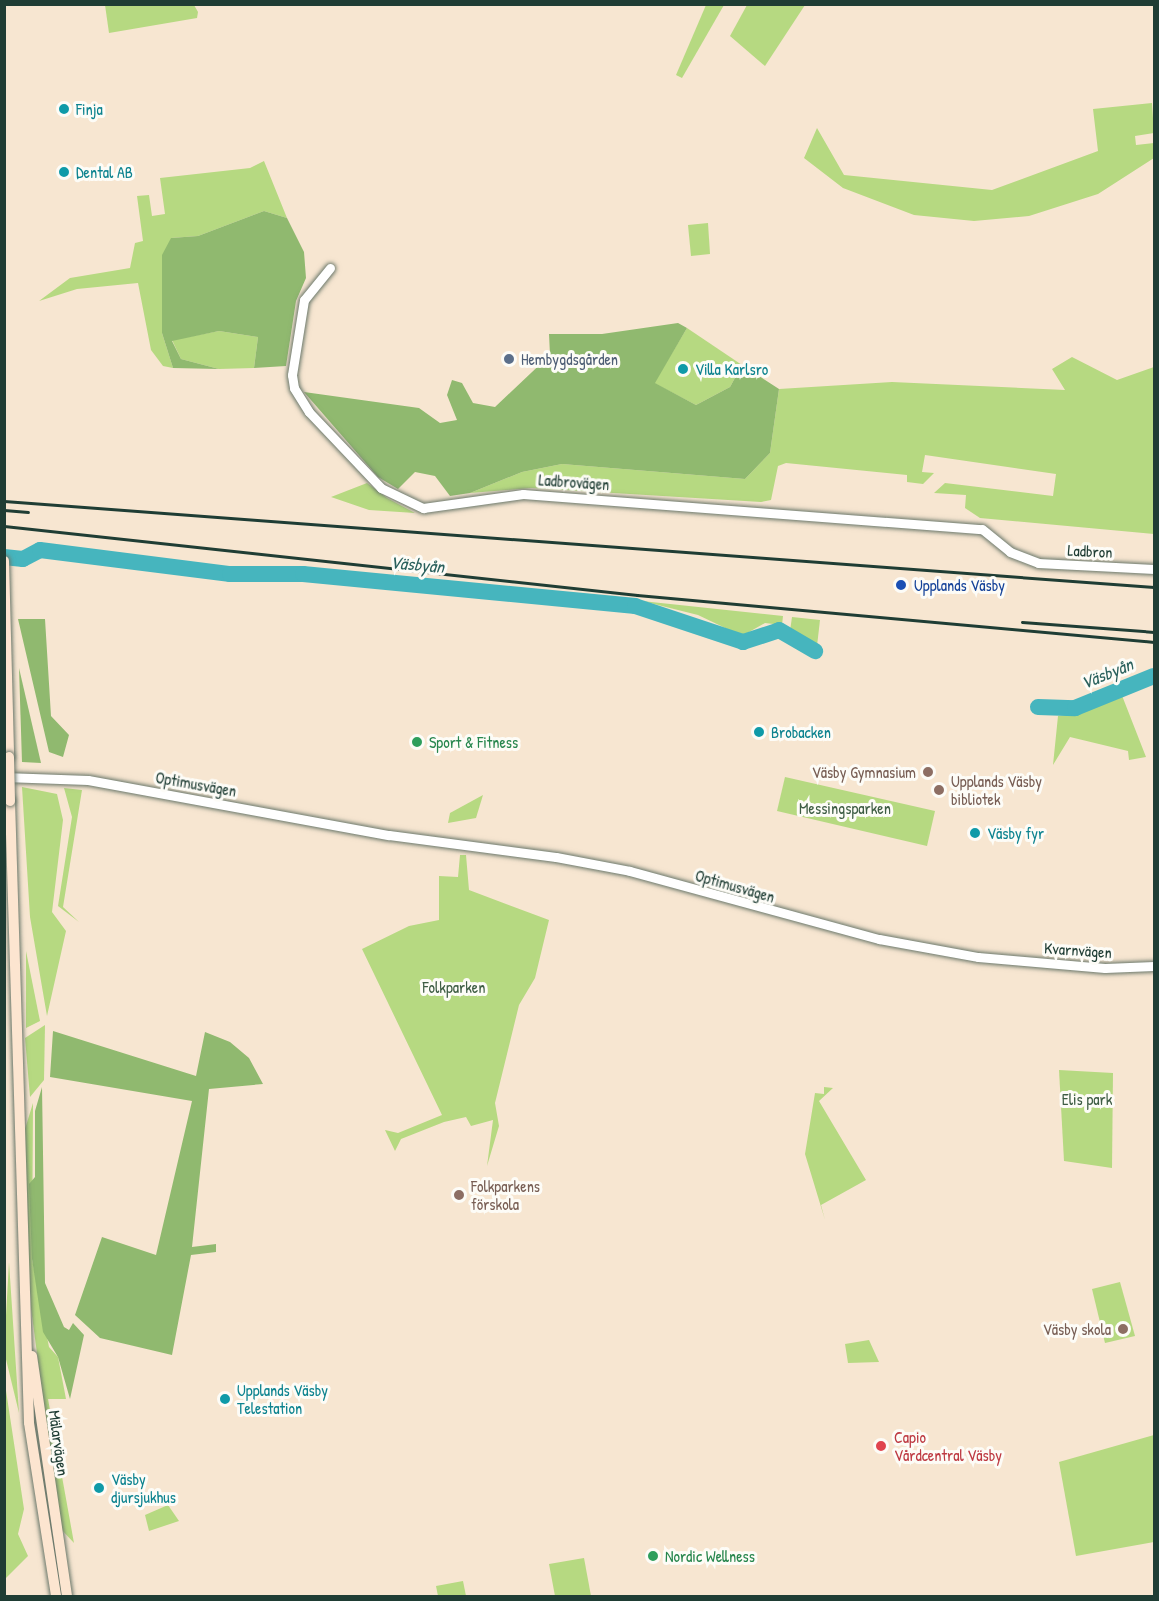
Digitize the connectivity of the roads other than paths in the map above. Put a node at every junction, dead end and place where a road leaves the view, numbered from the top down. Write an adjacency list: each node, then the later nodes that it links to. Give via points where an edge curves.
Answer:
1 (330, 268): 2 (street, Ladbrovägen, via 304,300 294,388 357,464 402,500 447,508 523,494 982,529)
2 (1024, 559): 4 (street, Ladbron)
3 (4, 561): 6 (main road, Mälarvägen, bridge)
4 (1155, 569)
5 (4, 777): 7 (street, Optimusvägen, via 88,780 630,871 879,939)
6 (9, 920): 9 (main road, Mälarvägen, via 23,1293)
7 (999, 959): 8 (street, Kvarnvägen, via 1105,968)
8 (1155, 966)
9 (58, 1572): 10 (main road, Mälarvägen); 11 (main road, Mälarvägen)
10 (56, 1596)
11 (67, 1596)

